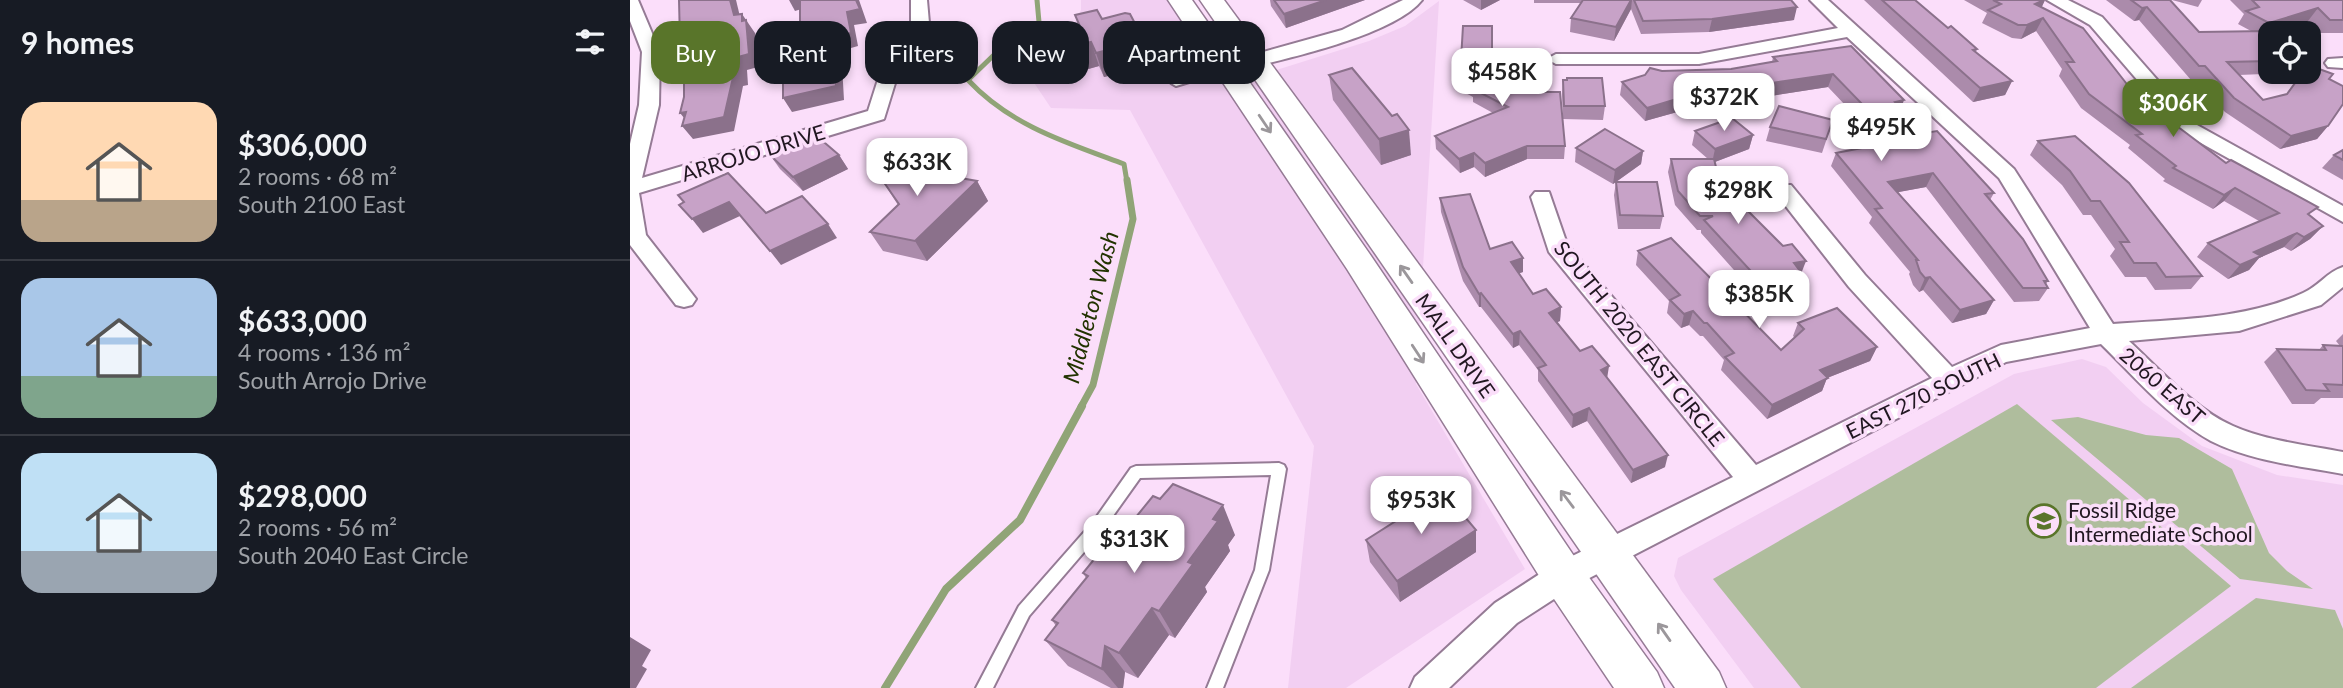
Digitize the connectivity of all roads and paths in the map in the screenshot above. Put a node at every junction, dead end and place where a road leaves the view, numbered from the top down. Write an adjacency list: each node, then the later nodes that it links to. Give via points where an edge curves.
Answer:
1 (630, 0): 15 (street, via 651,52 649,105)
2 (919, 0): 15 (street, ARROJO DRIVE, via 920,23 891,67 877,115)
3 (1180, 0): 8 (main road, MALL DRIVE)
4 (1213, 0): 9 (main road, MALL DRIVE)
5 (1414, 0): 11 (street, via 1398,12 1342,36)
6 (1818, 0): 10 (street, 2060 EAST)
7 (2056, 0): 19 (street, via 2096,21 2190,129)
8 (1200, 21)
9 (1223, 21)
10 (1849, 32): 12 (street, via 1699,59); 22 (street, 2060 EAST, via 2007,174)
11 (1265, 58)
12 (1556, 59)
13 (1254, 84): 27 (main road, MALL DRIVE, one-way to 27, via 1358,261)
14 (1258, 84): 26 (main road, MALL DRIVE, one-way to 14, via 1369,222)
15 (630, 188)
16 (1784, 190): 23 (street, via 1857,281)
17 (630, 196): 21 (street, via 635,236)
18 (1542, 197): 25 (street, SOUTH 2020 EAST CIRCLE, via 1557,247)
19 (2343, 215)
20 (2343, 275): 22 (street, EAST 270 SOUTH, via 2313,299 2239,322)
21 (684, 299)
22 (2106, 334): 23 (street, EAST 270 SOUTH, via 2001,354); 24 (street, 2060 EAST, via 2176,401 2221,433 2261,447)
23 (1950, 381): 25 (street, EAST 270 SOUTH)
24 (2343, 463)
25 (1753, 481): 26 (street, EAST 270 SOUTH)
26 (1608, 553): 27 (street, EAST 270 SOUTH); 32 (main road, MALL DRIVE, one-way to 26)
27 (1563, 576): 30 (street, EAST 270 SOUTH, via 1506,613); 31 (main road, MALL DRIVE)
28 (984, 688): 29 (lane, via 1024,611 1098,526 1136,472 1279,469 1262,570)
29 (1215, 688)
30 (1426, 688)
31 (1641, 688)
32 (1703, 688)

